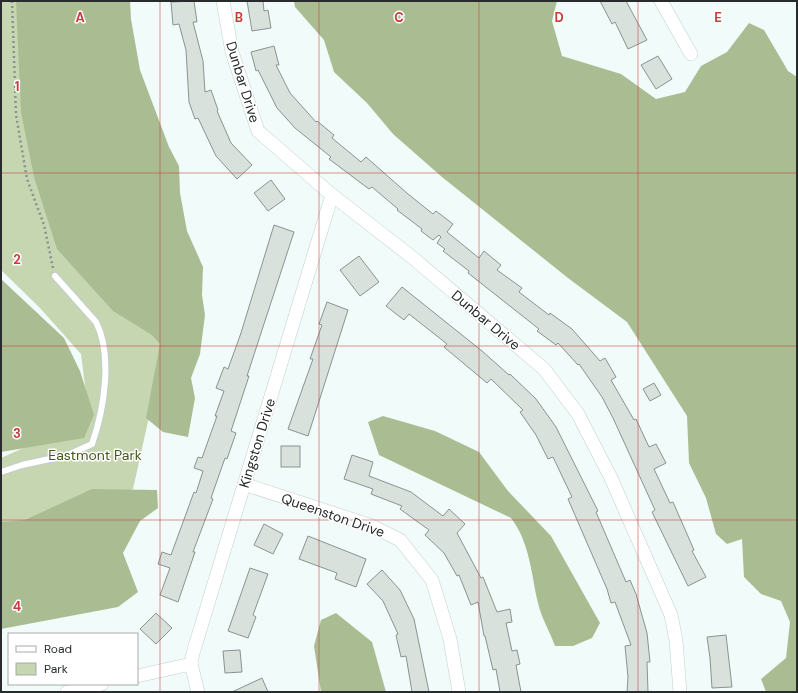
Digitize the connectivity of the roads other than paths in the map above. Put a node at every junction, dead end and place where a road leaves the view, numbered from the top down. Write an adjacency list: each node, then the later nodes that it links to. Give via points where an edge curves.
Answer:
1 (223, 1): 4 (street, Dunbar Drive, via 232,52 258,131)
2 (661, 1): 3 (street)
3 (691, 54)
4 (332, 195): 7 (street, Kingston Drive); 14 (street, Dunbar Drive, via 413,258 544,369 578,414 611,478 670,615 676,640)
5 (55, 276): 6 (lane, via 101,331 106,358 98,427 92,444 68,455)
6 (1, 472)
7 (244, 484): 8 (street, Kingston Drive); 13 (street, Queenston Drive, via 372,526 400,540 432,580 450,639)
8 (191, 664): 9 (street); 12 (street)
9 (138, 676)
10 (98, 685): 11 (street)
11 (66, 692)
12 (198, 692)
13 (459, 692)
14 (680, 692)

